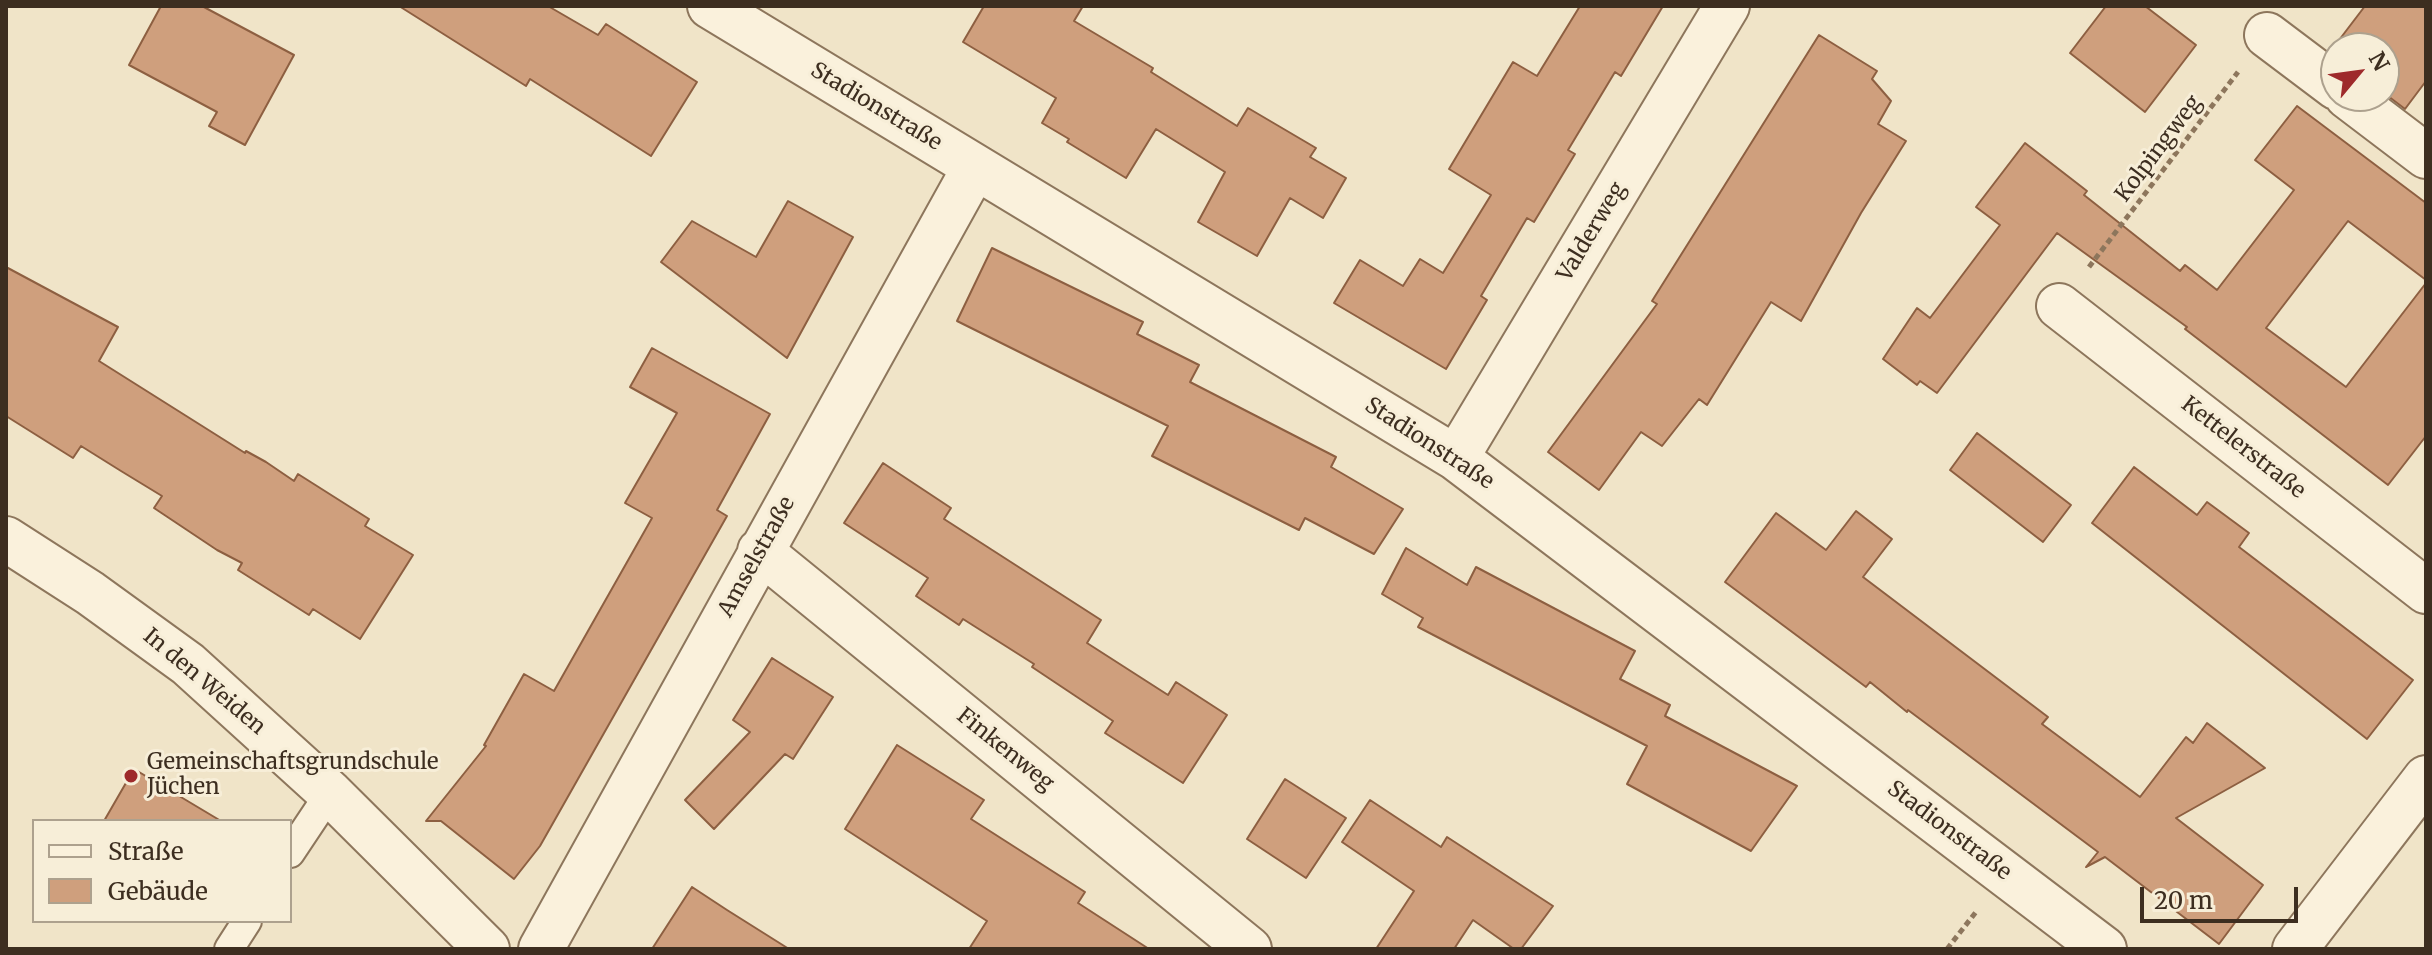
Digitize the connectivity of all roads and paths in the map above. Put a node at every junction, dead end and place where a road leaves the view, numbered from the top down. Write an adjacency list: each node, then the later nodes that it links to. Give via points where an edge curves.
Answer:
1 (710, 6): 7 (street, Stadionstraße)
2 (1727, 6): 9 (street, Valderweg)
3 (2267, 35): 4 (street); 8 (path, Kolpingweg)
4 (2320, 75)
5 (2368, 112): 6 (street)
6 (2426, 156)
7 (975, 167): 9 (street, Stadionstraße); 11 (street, Amselstraße)
8 (2059, 306): 12 (street, Kettelerstraße)
9 (1456, 458): 21 (street, Stadionstraße)
10 (6, 539): 14 (street, In den Weiden, via 188,664)
11 (760, 551): 19 (street, Amselstraße); 20 (street, Finkenweg)
12 (2426, 591)
13 (2426, 778): 22 (street)
14 (330, 793): 15 (lane); 18 (street, In den Weiden)
15 (292, 850)
16 (246, 923): 17 (lane)
17 (229, 949)
18 (487, 949)
19 (541, 949)
20 (1249, 949)
21 (2104, 949)
22 (2295, 949)

